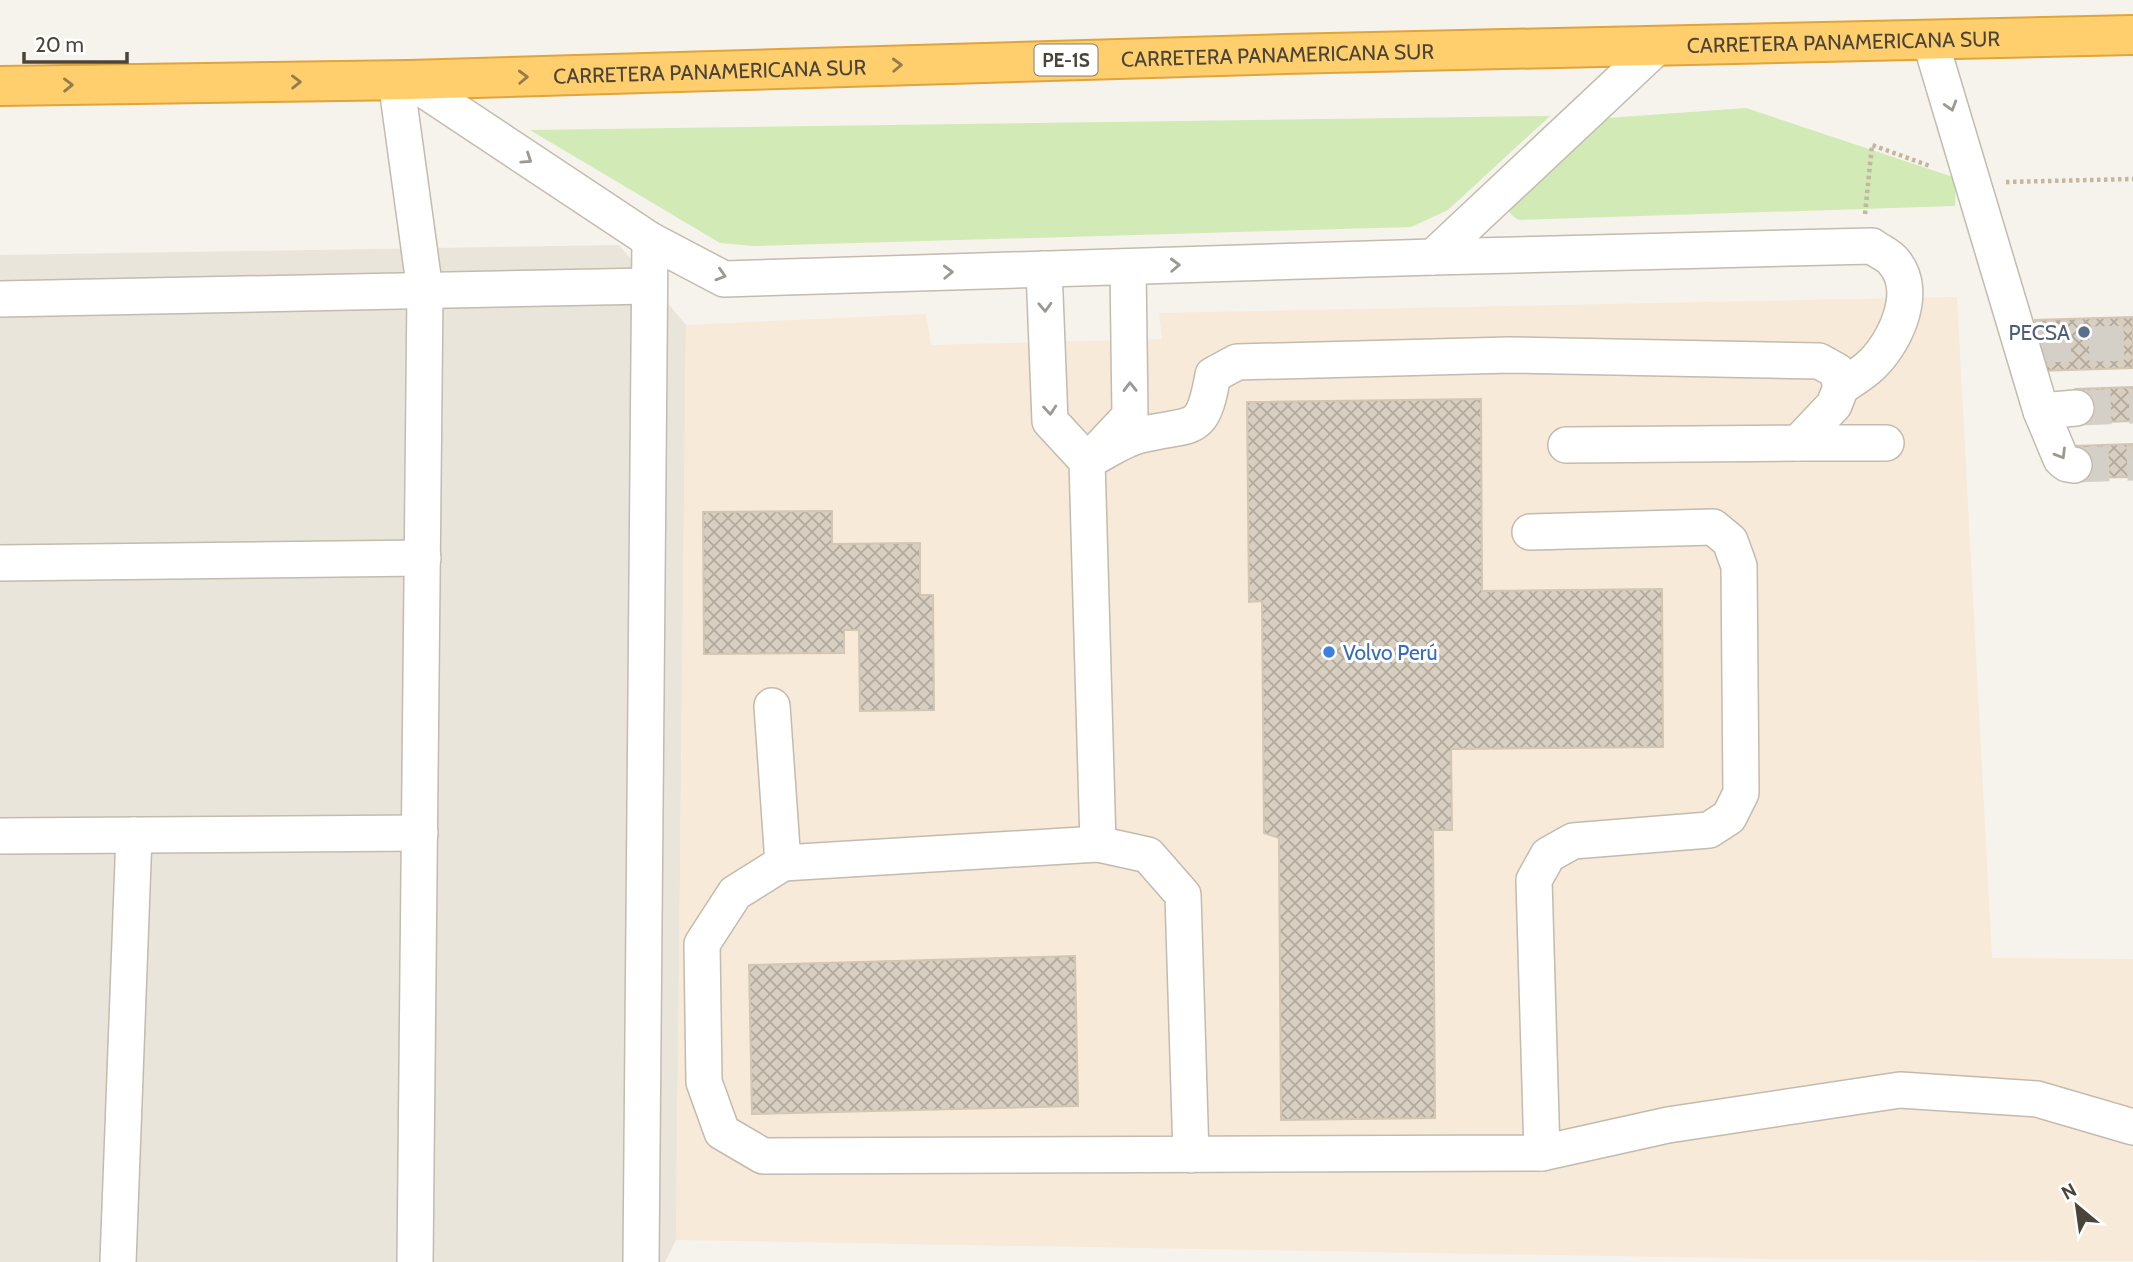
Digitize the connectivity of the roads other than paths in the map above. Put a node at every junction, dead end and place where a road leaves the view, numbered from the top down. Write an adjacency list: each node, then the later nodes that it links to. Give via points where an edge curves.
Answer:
1 (2133, 35): 2 (highway, CARRETERA PANAMERICANA SUR / PE-1S)
2 (1930, 40): 3 (highway, CARRETERA PANAMERICANA SUR / PE-1S); 15 (street, one-way to 15, via 2030,345)
3 (1659, 45): 4 (highway, CARRETERA PANAMERICANA SUR / PE-1S, one-way to 3); 7 (street)
4 (402, 80): 5 (highway, CARRETERA PANAMERICANA SUR / PE-1S, one-way to 4); 6 (street, one-way to 6); 11 (street)
5 (0, 86)
6 (650, 240): 9 (street, one-way to 9, via 723,279); 10 (street)
7 (1433, 257): 8 (street, one-way to 7); 13 (street, via 1872,246 1894,262 1905,285 1902,312 1881,355)
8 (1128, 267): 9 (street); 19 (street, one-way to 8, via 1130,416)
9 (1044, 269): 19 (street, one-way to 19, via 1050,421)
10 (649, 286): 11 (street); 35 (street)
11 (425, 290): 12 (street); 22 (street)
12 (0, 299)
13 (1841, 387): 16 (street, via 1834,405); 19 (street, via 1837,371 1819,361 1510,355 1237,362 1213,375 1207,409 1190,426 1138,435)
14 (2076, 408): 15 (street)
15 (2041, 411): 20 (street, one-way to 20, via 2061,458)
16 (1798, 443): 17 (street); 18 (street)
17 (1886, 443)
18 (1566, 445)
19 (1087, 461): 28 (street)
20 (2074, 465)
21 (1530, 532): 31 (street, via 1713,527 1730,541 1739,566 1741,793 1729,817 1709,830 1573,841 1548,855 1534,880)
22 (423, 558): 23 (street); 25 (street)
23 (0, 563)
24 (772, 706): 29 (street)
25 (420, 833): 26 (street); 34 (street)
26 (134, 835): 27 (street); 33 (street)
27 (0, 836)
28 (1098, 844): 29 (street); 32 (street, via 1148,855 1183,895)
29 (783, 863): 32 (street, via 735,893 702,944 704,1082 722,1132 763,1156)
30 (2133, 1127): 31 (street, via 2037,1099 1900,1090 1668,1125)
31 (1542, 1153): 32 (street)
32 (1191, 1154)
33 (118, 1262)
34 (415, 1262)
35 (641, 1262)

